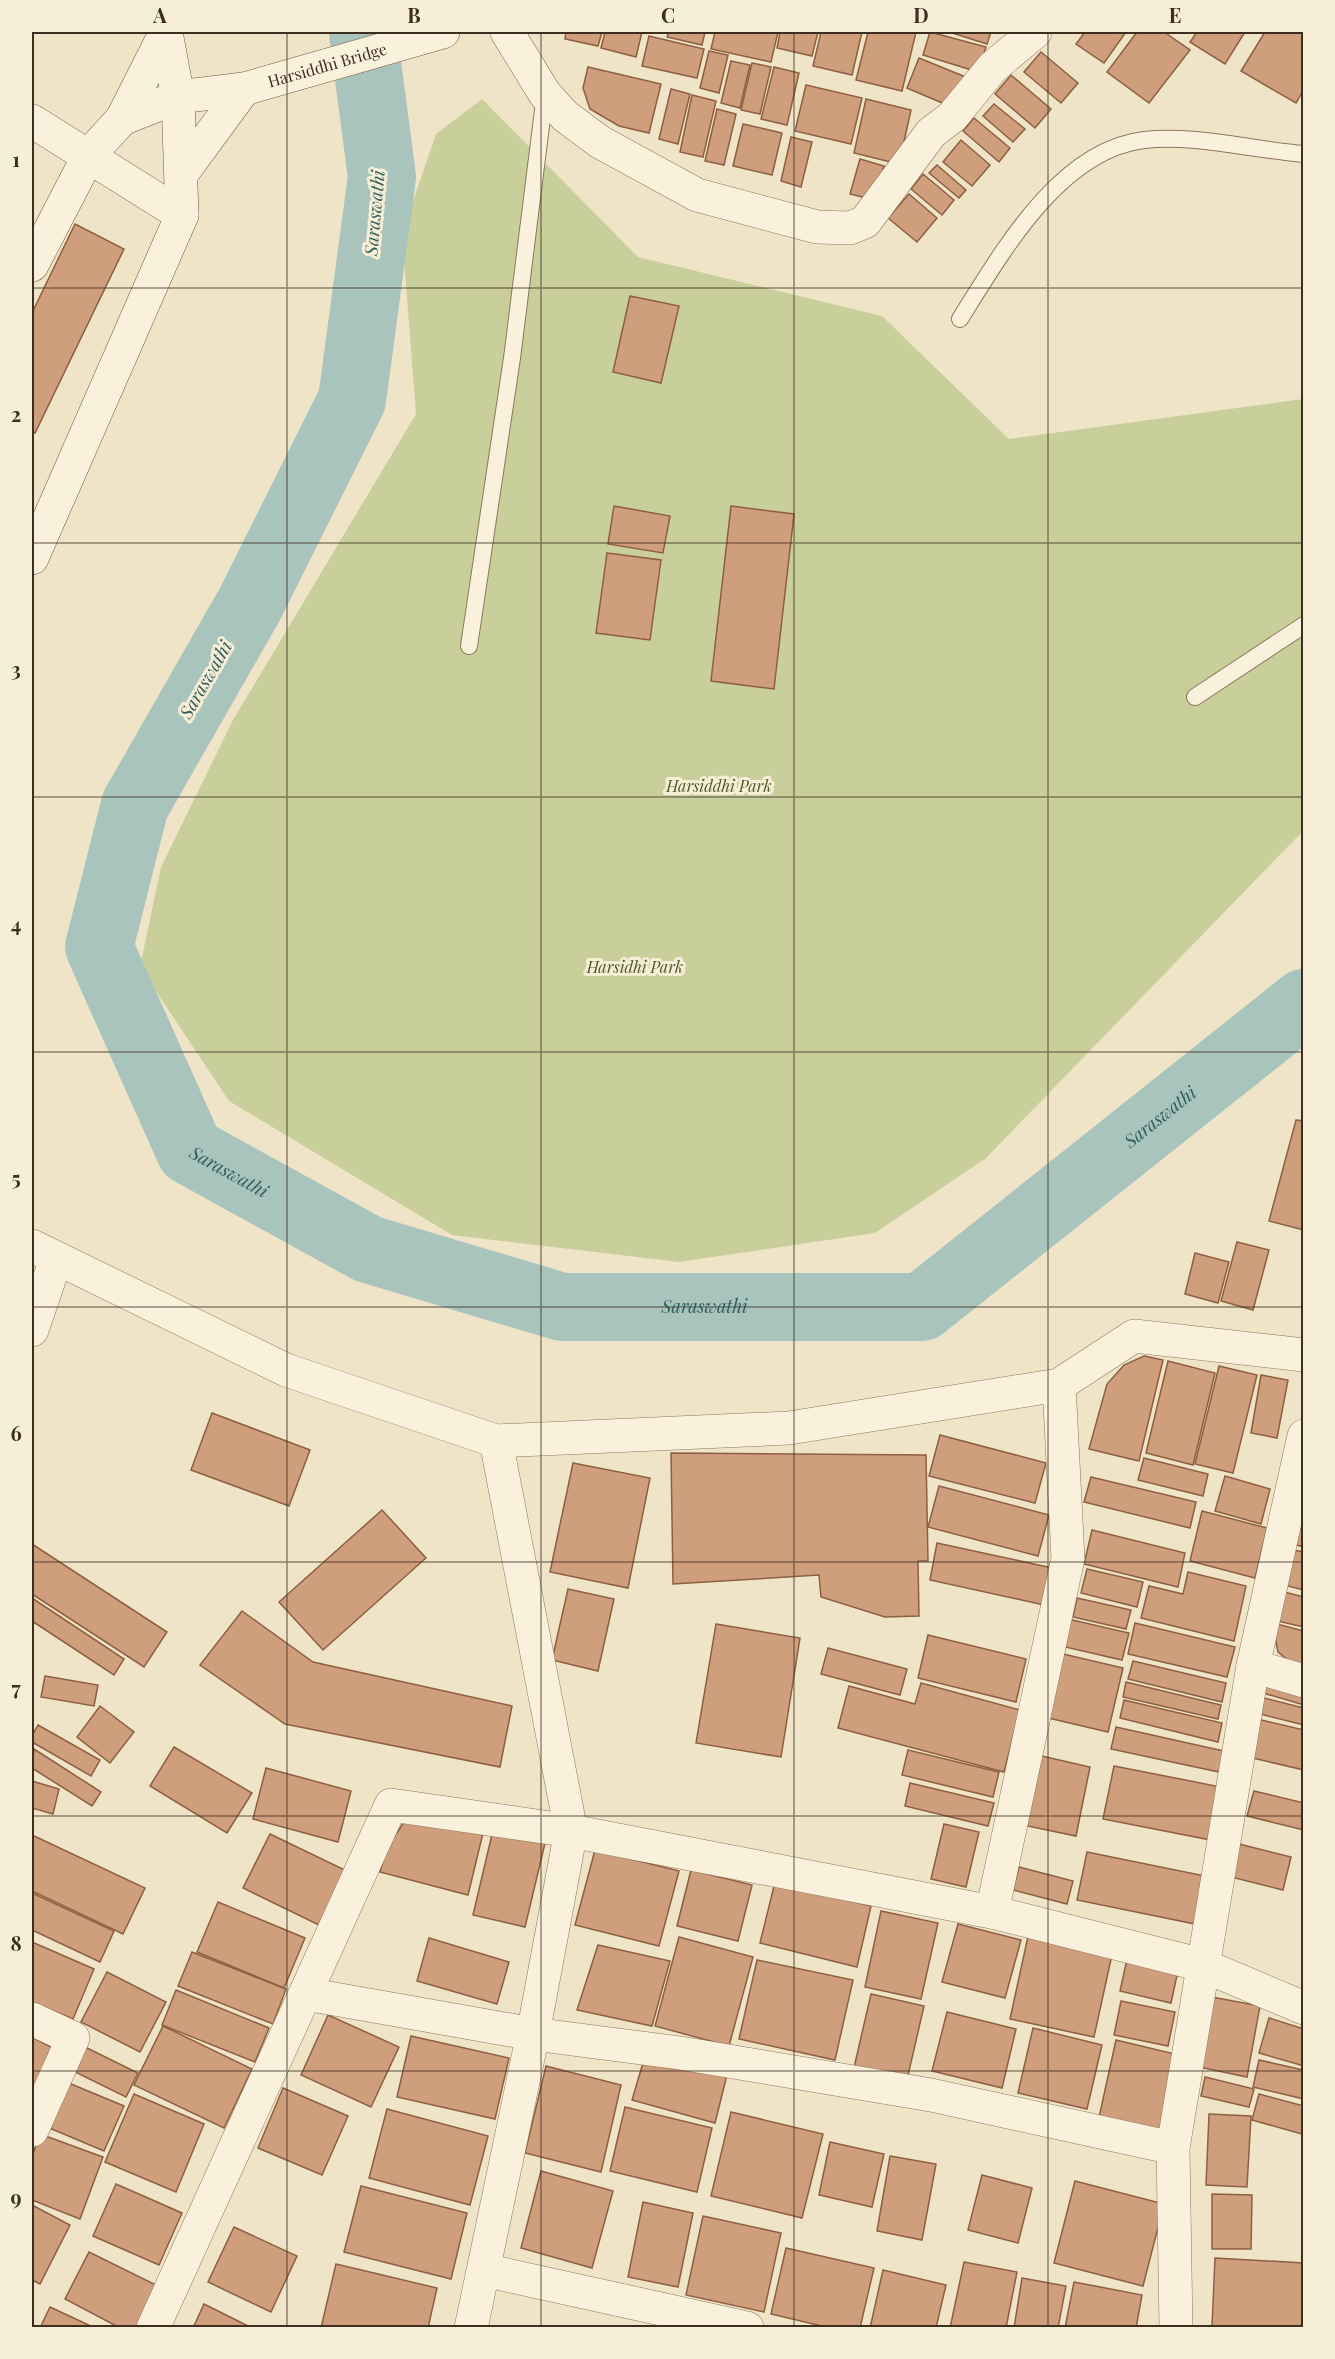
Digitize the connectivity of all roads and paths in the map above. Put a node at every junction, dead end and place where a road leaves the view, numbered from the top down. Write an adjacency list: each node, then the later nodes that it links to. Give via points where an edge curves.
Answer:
1 (166, 32): 7 (street); 8 (street)
2 (443, 32): 5 (street, Harsiddhi Bridge)
3 (507, 32): 6 (street)
4 (1035, 32): 6 (street, via 993,67 952,117 931,133 871,216 850,228 818,227 697,195 600,141 565,116)
5 (244, 89): 7 (street, Harsiddhi Bridge); 12 (street)
6 (545, 94): 18 (lane, via 513,358)
7 (178, 98): 8 (street, Harsiddhi Bridge); 12 (street)
8 (122, 119): 11 (street)
9 (32, 121): 11 (street)
10 (1304, 154): 15 (lane, via 1186,140 1144,140 1106,150 1072,173 1035,210 1002,252)
11 (88, 155): 13 (street); 14 (street)
12 (183, 172): 13 (street)
13 (182, 215): 16 (street)
14 (32, 265)
15 (960, 319)
16 (32, 558)
17 (1304, 625): 19 (lane)
18 (469, 646)
19 (1195, 697)
20 (44, 1252): 21 (street); 25 (street, via 286,1370)
21 (32, 1330)
22 (1304, 1355): 23 (street, via 1134,1336)
23 (1059, 1385): 25 (street, via 789,1428); 29 (street, via 1068,1558)
24 (1304, 1436): 26 (street)
25 (496, 1441): 28 (street)
26 (1253, 1666): 27 (street); 30 (street)
27 (1304, 1681)
28 (572, 1831): 29 (street); 31 (street, via 391,1805); 34 (street)
29 (992, 1912): 30 (street)
30 (1202, 1965): 32 (street); 36 (street)
31 (306, 1994): 34 (street); 38 (street)
32 (1304, 2008)
33 (32, 2019): 35 (street, via 73,2038)
34 (533, 2034): 36 (street, via 680,2053 931,2095); 37 (street)
35 (32, 2130)
36 (1173, 2148): 41 (street)
37 (484, 2270): 39 (street); 40 (street)
38 (153, 2328)
39 (471, 2328)
40 (747, 2328)
41 (1176, 2328)

